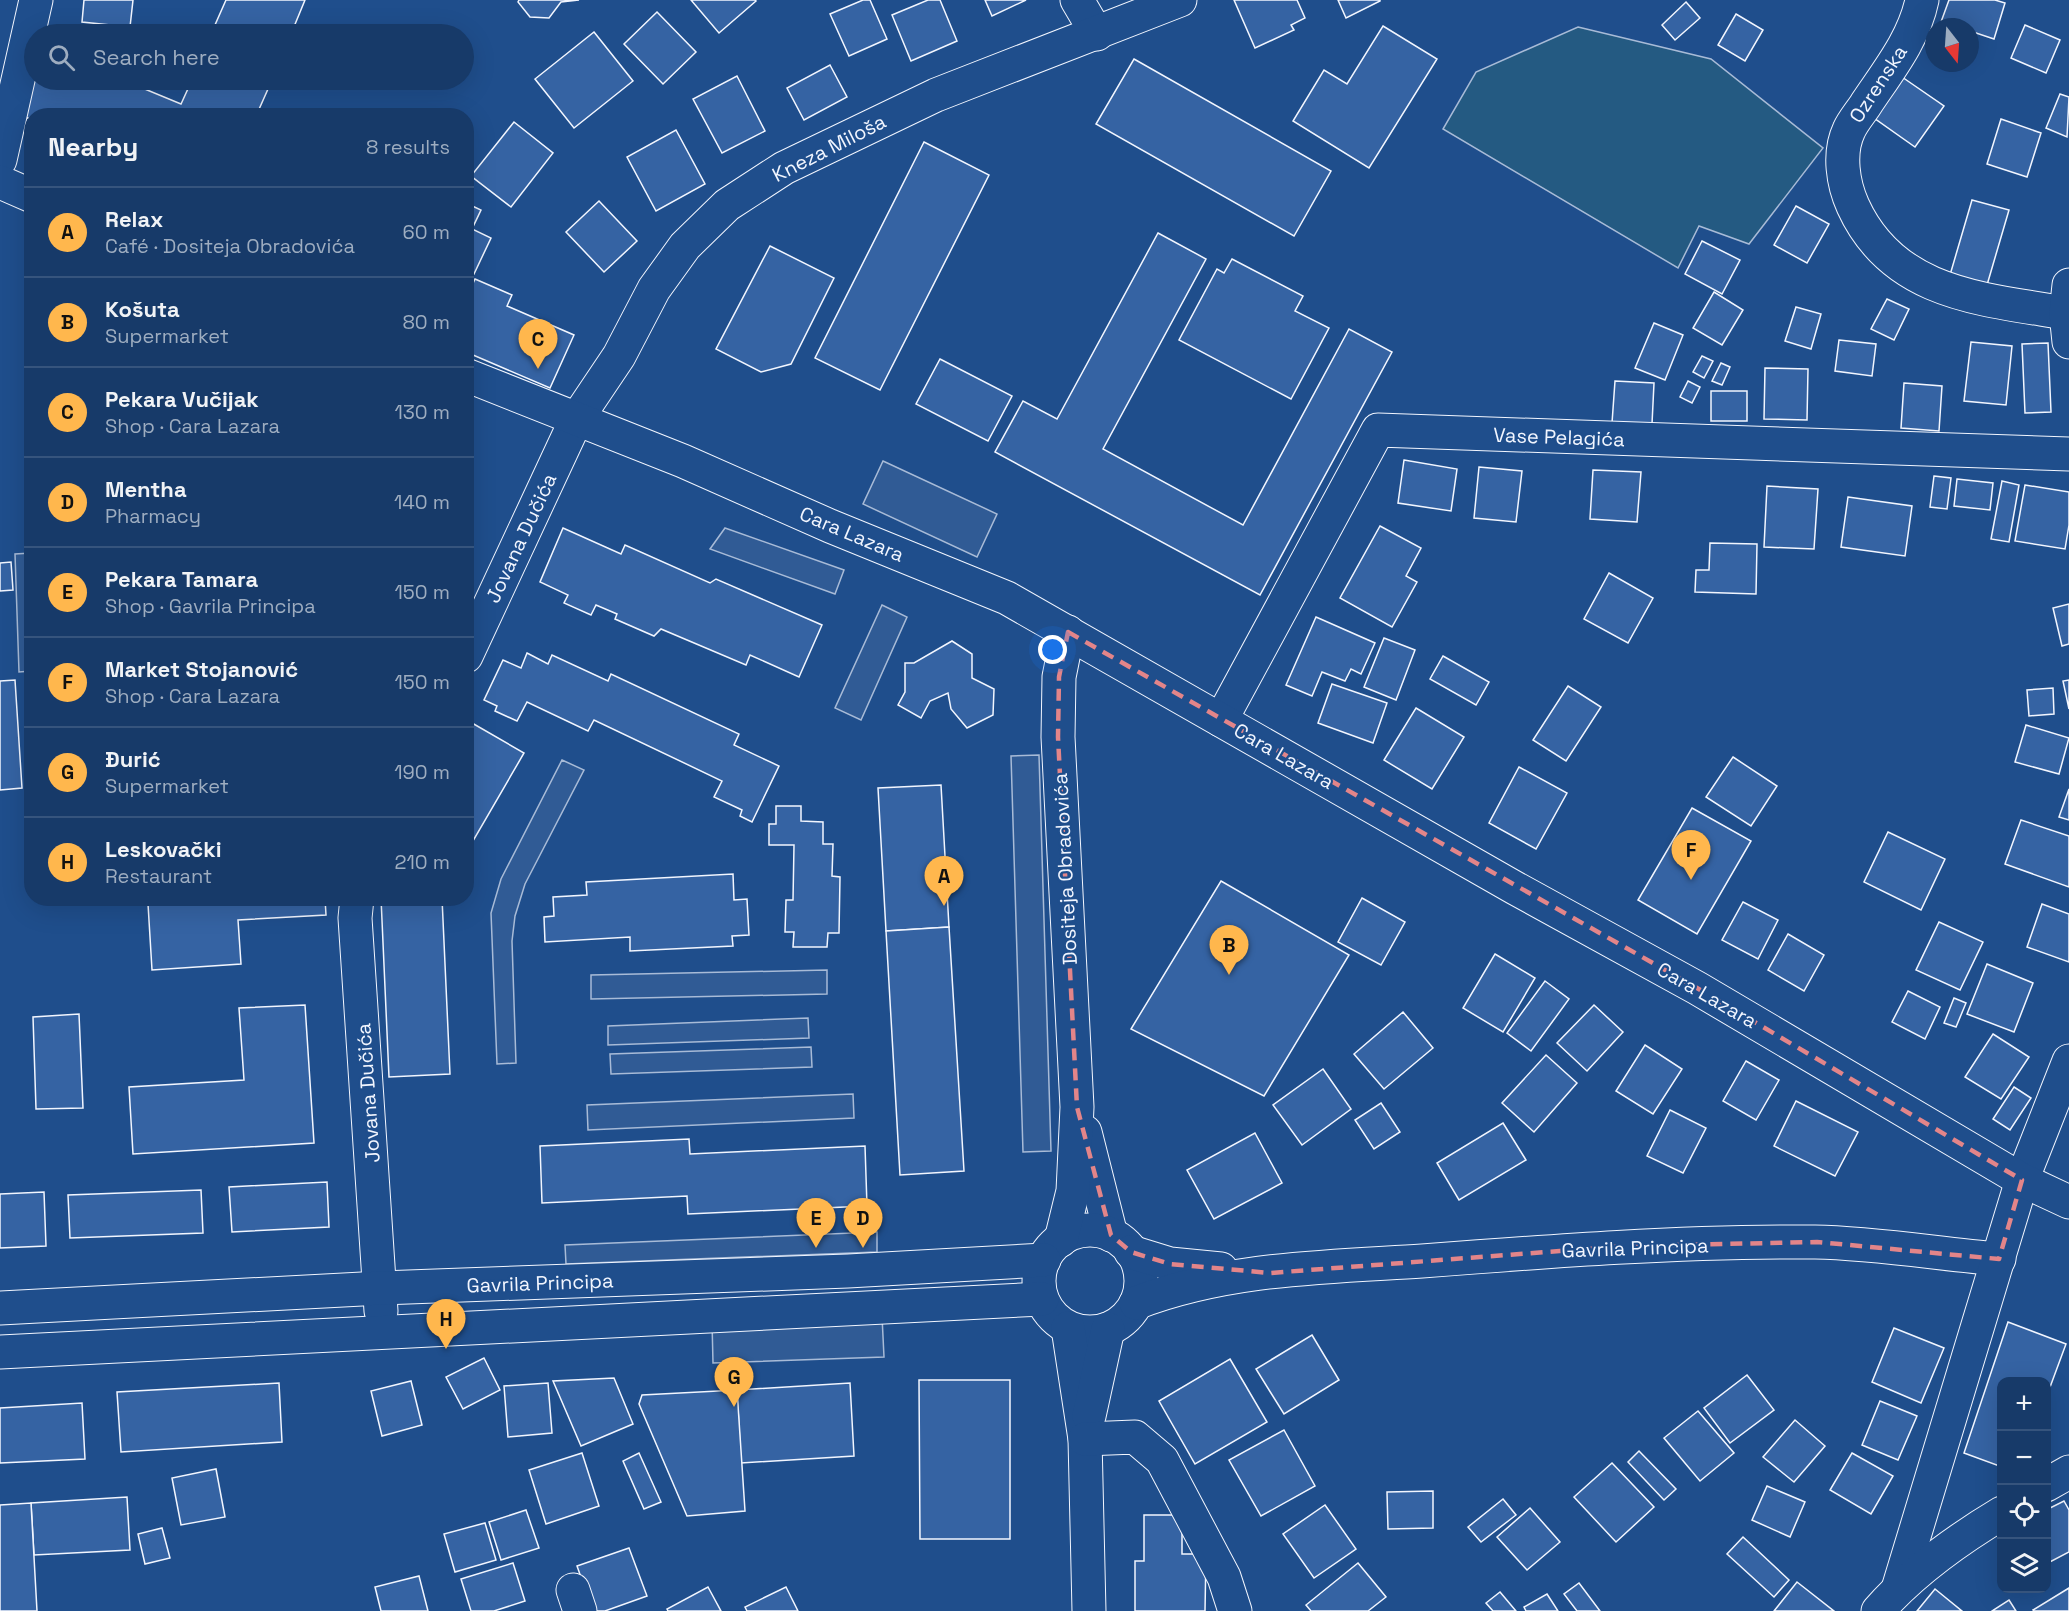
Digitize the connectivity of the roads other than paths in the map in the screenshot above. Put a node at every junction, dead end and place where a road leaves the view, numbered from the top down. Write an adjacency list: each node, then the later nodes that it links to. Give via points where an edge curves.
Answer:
1 (36, 0): 5 (street)
2 (1077, 0): 6 (street)
3 (1180, 0): 6 (street, Kneza Miloša)
4 (1922, 0): 11 (street, Ozrenska, via 1918,22 1848,131 1842,162 1845,182 1864,230 1893,262 1926,281 1982,299)
5 (31, 24)
6 (1097, 34): 13 (street, Kneza Miloša, via 936,95 846,136 784,168 727,205 678,255 654,289 619,357)
7 (24, 53): 8 (street)
8 (0, 160)
9 (0, 182): 10 (street)
10 (24, 192)
11 (2068, 314)
12 (474, 378): 13 (street, Cara Lazara)
13 (576, 420): 15 (street, Cara Lazara, via 1007,598); 16 (street, Jovana Dučića)
14 (2069, 454): 17 (street, Vase Pelagića, via 1378,430)
15 (1068, 632): 17 (street, Cara Lazara); 20 (street, Dositeja Obradovića, via 1059,677 1058,737)
16 (474, 639)
17 (1221, 720): 21 (street, Cara Lazara, via 1707,994)
18 (356, 906): 27 (street, Jovana Dučića)
19 (2069, 1061): 21 (street)
20 (1077, 1107): 23 (street, Dositeja Obradovića); 24 (street, Dositeja Obradovića, via 1072,1191)
21 (2022, 1180): 22 (street, Cara Lazara); 25 (street)
22 (2069, 1202)
23 (1121, 1244): 24 (street, via 1085,1231); 26 (street, Gavrila Principa, via 1170,1264); 29 (street, via 1141,1277)
24 (1052, 1250): 27 (street, Gavrila Principa, via 848,1271); 28 (street, via 1040,1273)
25 (1999, 1259): 26 (street, Gavrila Principa, via 1805,1242 1625,1246); 39 (street)
26 (1270, 1272): 29 (street, Gavrila Principa, via 1200,1283)
27 (381, 1288): 30 (street, Gavrila Principa); 33 (street, Jovana Dučića)
28 (1042, 1299): 31 (street, via 1057,1321); 33 (street, Gavrila Principa)
29 (1136, 1303): 32 (street)
30 (0, 1308)
31 (1068, 1328): 32 (street); 35 (street)
32 (1108, 1329): 35 (street)
33 (381, 1331): 34 (street, Gavrila Principa)
34 (0, 1352)
35 (1085, 1439): 40 (street); 41 (street, via 1135,1437 1162,1460 1224,1577)
36 (2069, 1472): 37 (street)
37 (2051, 1482)
38 (1997, 1515): 39 (street, via 1963,1536)
39 (1888, 1600)
40 (1089, 1611)
41 (1235, 1611)

